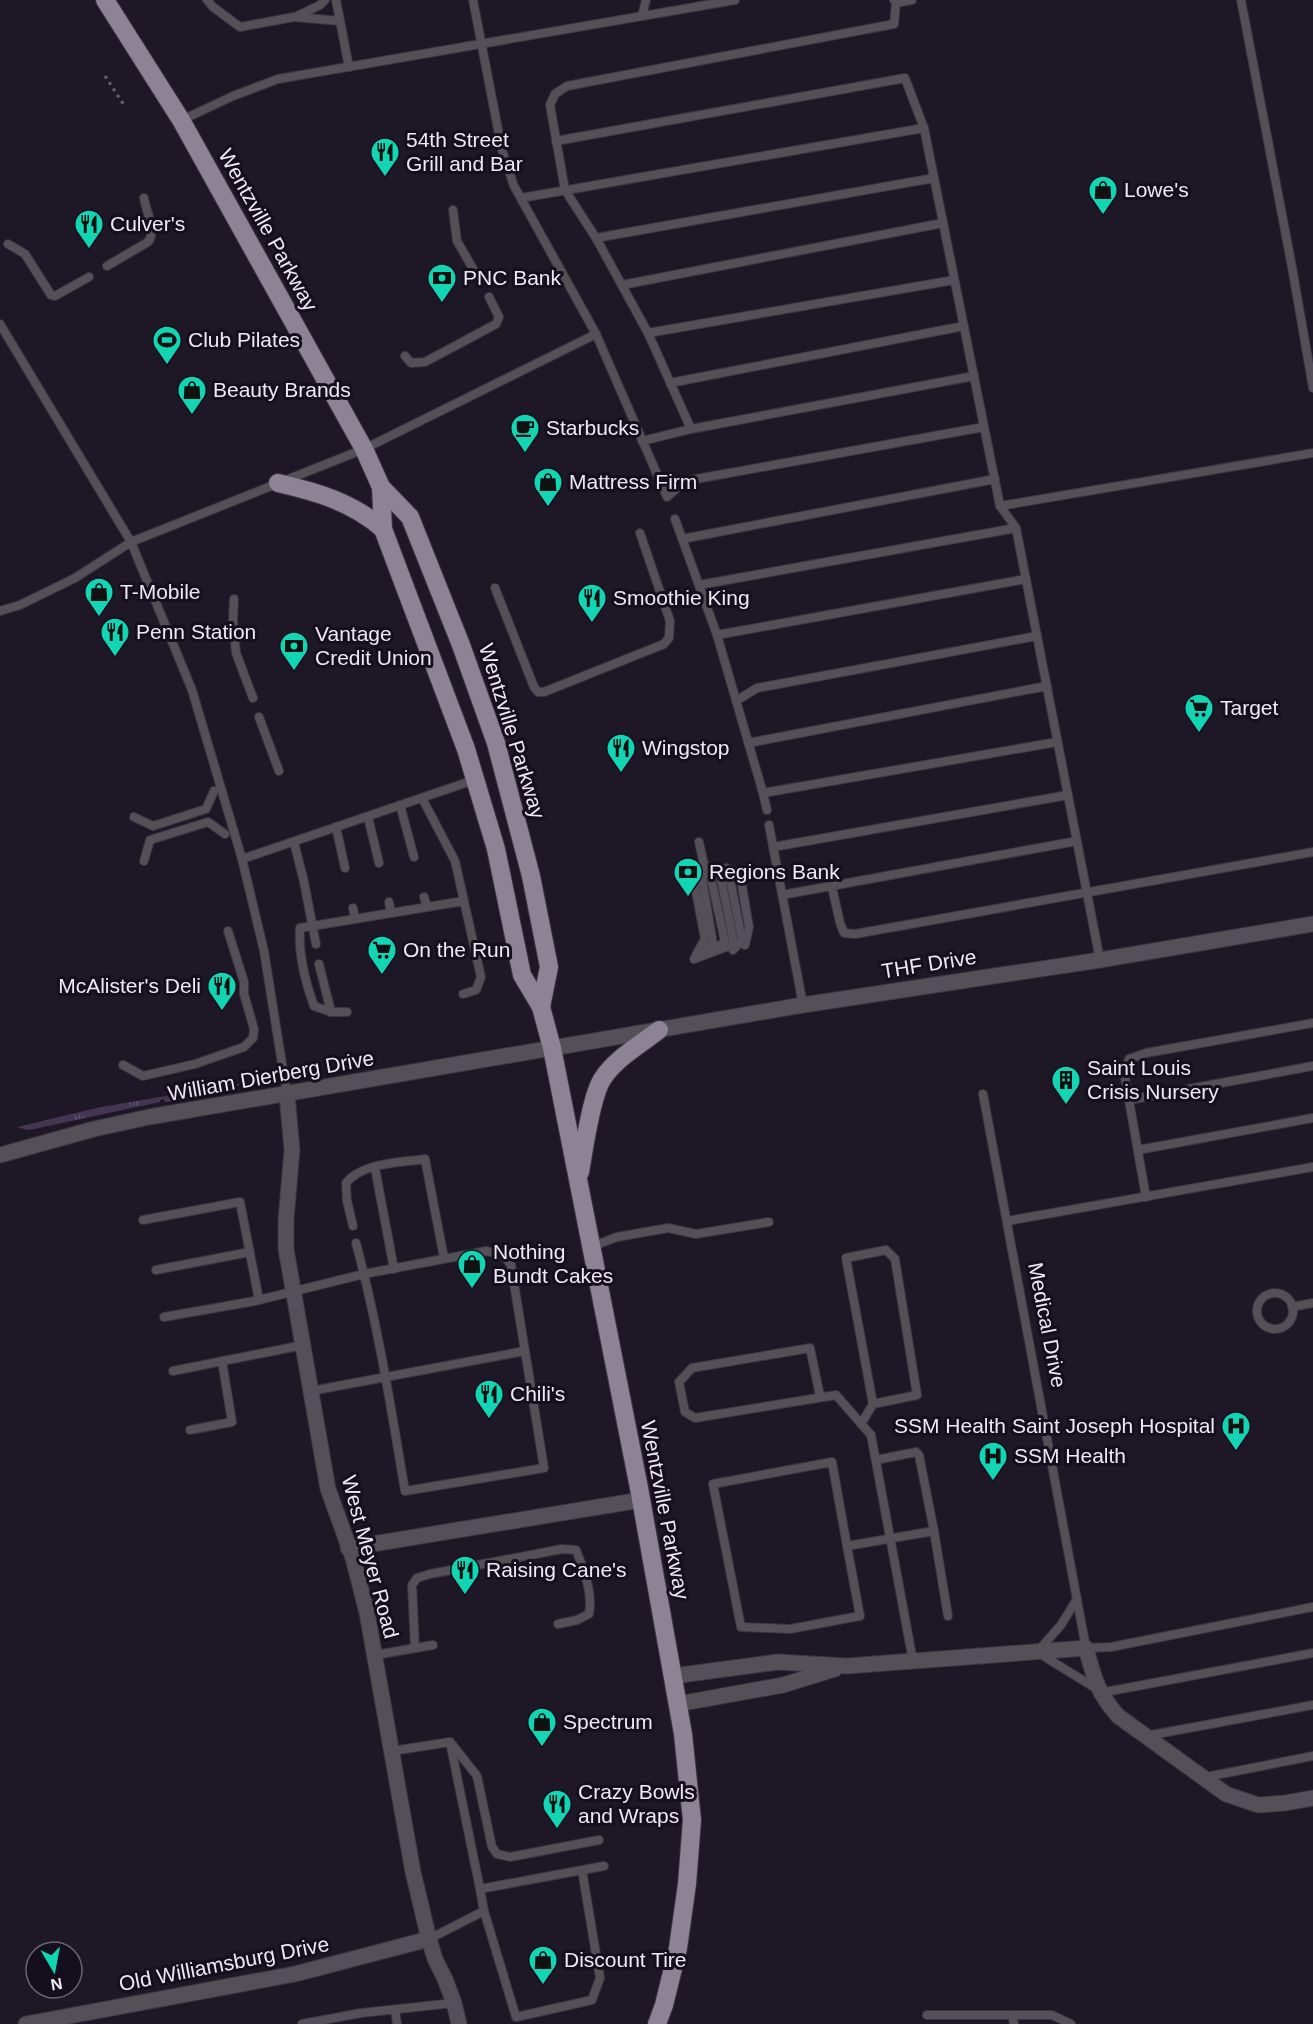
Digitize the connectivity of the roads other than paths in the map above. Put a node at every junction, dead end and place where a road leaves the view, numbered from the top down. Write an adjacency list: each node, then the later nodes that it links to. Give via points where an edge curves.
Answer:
1 (105, 0): 16 (main road, Wentzville Parkway)
2 (207, 0): 12 (lane, via 240,27)
3 (325, 0): 12 (lane)
4 (336, 0): 13 (lane)
5 (473, 0): 14 (lane)
6 (646, 0): 11 (lane)
7 (735, 0): 11 (lane)
8 (912, 0): 10 (lane)
9 (1241, 0): 40 (lane)
10 (895, 2): 18 (lane, via 894,24 567,86 555,94 550,105)
11 (642, 16): 14 (lane)
12 (294, 17): 13 (lane)
13 (340, 21): 15 (lane)
14 (481, 43): 15 (lane); 22 (lane, via 502,150)
15 (349, 67): 16 (lane, via 278,79)
16 (181, 120): 44 (main road, Wentzville Parkway)
17 (924, 128): 18 (lane, via 904,78); 19 (lane); 20 (lane)
18 (556, 141): 20 (lane)
19 (934, 178): 24 (lane); 25 (lane)
20 (565, 190): 22 (lane); 25 (lane)
21 (144, 198): 27 (lane, via 152,237)
22 (521, 198): 36 (lane)
23 (453, 210): 28 (lane, via 457,241)
24 (943, 223): 30 (lane); 31 (lane)
25 (596, 238): 31 (lane)
26 (8, 244): 29 (lane, via 25,254 55,296)
27 (107, 266)
28 (476, 274)
29 (89, 277)
30 (954, 280): 34 (lane); 35 (lane)
31 (622, 285): 35 (lane)
32 (489, 297): 37 (lane, via 499,317 496,324 425,362 411,363)
33 (0, 324): 55 (lane)
34 (964, 326): 38 (lane); 39 (lane)
35 (648, 333): 39 (lane)
36 (596, 334): 43 (lane); 44 (lane)
37 (405, 357)
38 (974, 376): 41 (lane); 42 (lane)
39 (670, 382): 42 (lane)
40 (1313, 388)
41 (984, 427): 43 (lane, via 685,481 667,497); 46 (lane)
42 (691, 429): 43 (lane)
43 (642, 441)
44 (364, 449): 47 (lane); 48 (main road, Wentzville Parkway)
45 (1313, 453): 49 (lane)
46 (995, 479): 49 (lane); 54 (lane)
47 (278, 483): 52 (main road, via 345,503); 55 (lane)
48 (381, 487): 52 (main road, Wentzville Parkway); 112 (main road, Wentzville Parkway, via 410,517 496,743 531,876 549,967)
49 (1000, 506): 51 (lane)
50 (675, 519): 54 (lane)
51 (1016, 528): 56 (lane); 57 (lane)
52 (383, 529): 70 (main road, Wentzville Parkway)
53 (640, 533): 58 (lane, via 670,621 669,638 664,644 544,692 534,687)
54 (682, 539): 57 (lane)
55 (131, 542): 60 (lane, via 75,578); 88 (lane, via 192,690)
56 (1026, 579): 61 (lane); 62 (lane)
57 (699, 585): 61 (lane)
58 (495, 588)
59 (234, 599): 64 (lane, via 236,653)
60 (0, 611)
61 (717, 635): 65 (lane)
62 (1037, 636): 63 (lane); 65 (lane, via 757,688)
63 (1047, 686): 67 (lane); 68 (lane)
64 (253, 698)
65 (736, 701): 68 (lane)
66 (260, 717): 69 (lane)
67 (1058, 741): 72 (lane); 73 (lane)
68 (748, 742): 72 (lane)
69 (279, 771)
70 (475, 780): 74 (lane); 112 (main road, Wentzville Parkway, via 496,849 522,975)
71 (214, 791): 77 (lane, via 206,809 153,826)
72 (764, 793): 76 (lane)
73 (1068, 795): 82 (lane); 85 (lane)
74 (422, 798): 75 (lane); 97 (lane, via 455,861)
75 (400, 806): 78 (lane); 87 (lane)
76 (767, 810)
77 (134, 817)
78 (368, 817): 80 (lane); 90 (lane)
79 (769, 825): 85 (lane)
80 (336, 827): 83 (lane); 92 (lane)
81 (225, 834): 89 (lane, via 208,822 150,840)
82 (1077, 841): 93 (lane); 94 (lane)
83 (294, 842): 88 (lane); 104 (lane)
84 (699, 842): 91 (lane)
85 (773, 847): 95 (lane)
86 (1313, 852): 94 (lane)
87 (414, 857)
88 (242, 859): 121 (lane, via 264,951)
89 (144, 861)
90 (379, 863)
91 (704, 865): 107 (lane, via 694,880 705,939); 107 (lane, via 709,869 725,942); 107 (lane, via 728,868 742,940 733,950)
92 (345, 868)
93 (832, 886): 94 (lane, via 844,933 855,934); 95 (lane)
94 (1087, 891): 108 (lane)
95 (782, 896): 111 (lane)
96 (424, 897): 99 (lane)
97 (464, 901): 99 (lane); 110 (lane, via 481,977 476,990)
98 (389, 902): 101 (lane)
99 (427, 907): 101 (lane)
100 (353, 908): 102 (lane)
101 (391, 913): 102 (lane)
102 (355, 919): 104 (lane)
103 (1313, 924): 108 (street, THF Drive)
104 (313, 925): 106 (lane); 113 (lane, via 300,928 307,984 314,1006)
105 (228, 931): 118 (lane, via 244,982 253,1038 244,1047 195,1064 143,1076)
106 (316, 944)
107 (694, 959)
108 (1100, 960): 111 (street, THF Drive)
109 (319, 964): 113 (lane)
110 (463, 994)
111 (802, 1005): 116 (street, THF Drive)
112 (541, 1006): 117 (main road, Wentzville Parkway)
113 (331, 1011): 114 (lane)
114 (348, 1012)
115 (1313, 1023): 122 (lane, via 1129,1059 1124,1072)
116 (659, 1030): 117 (street, THF Drive); 128 (main road, via 602,1078)
117 (552, 1048): 121 (street, William Dierberg Drive); 128 (main road, Wentzville Parkway)
118 (123, 1065)
119 (1313, 1066): 122 (lane)
120 (983, 1094): 131 (lane, Medical Drive)
121 (287, 1095): 125 (street, William Dierberg Drive, via 116,1124); 141 (street, West Meyer Road, via 292,1150 286,1250)
122 (1129, 1100): 124 (lane)
123 (1313, 1118): 124 (lane)
124 (1138, 1150): 129 (lane)
125 (0, 1155)
126 (1313, 1167): 129 (lane)
127 (375, 1168): 133 (lane, via 352,1175 346,1183); 137 (lane, via 425,1159); 138 (lane)
128 (578, 1180): 135 (main road, Wentzville Parkway)
129 (1146, 1197): 131 (lane)
130 (143, 1220): 136 (lane, via 240,1202)
131 (1006, 1221): 162 (lane, Medical Drive)
132 (769, 1222): 135 (lane, via 696,1234 669,1228)
133 (353, 1226)
134 (356, 1243): 140 (lane)
135 (591, 1246): 157 (main road, Wentzville Parkway)
136 (250, 1252): 139 (lane); 142 (lane)
137 (444, 1258): 138 (lane); 147 (lane, via 486,1251 503,1254 511,1265)
138 (394, 1269): 140 (lane)
139 (156, 1270)
140 (364, 1274): 141 (lane); 150 (lane)
141 (293, 1290): 142 (lane); 146 (street, West Meyer Road)
142 (259, 1300): 145 (lane)
143 (1313, 1303): 144 (lane)
144 (1292, 1307): 144 (lane, via 1286,1296 1268,1294 1259,1302 1258,1314 1263,1324 1279,1328 1292,1317)
145 (164, 1317)
146 (303, 1345): 148 (lane); 151 (street, West Meyer Road)
147 (525, 1351): 150 (lane); 150 (lane, via 544,1468 405,1491)
148 (222, 1361): 149 (lane); 155 (lane, via 232,1422)
149 (173, 1371)
150 (385, 1378): 151 (lane)
151 (311, 1392): 161 (street, West Meyer Road, via 328,1490)
152 (820, 1396): 152 (lane, via 810,1348 692,1368 680,1382 685,1412 695,1418); 154 (lane, via 836,1395)
153 (873, 1404): 153 (lane, via 917,1395 895,1259 886,1250 846,1257); 154 (lane)
154 (861, 1424): 156 (lane, via 871,1435)
155 (190, 1430)
156 (876, 1460): 158 (lane, via 916,1452 919,1455); 159 (lane)
157 (641, 1500): 161 (street); 174 (main road, Wentzville Parkway)
158 (933, 1531): 159 (lane); 164 (lane)
159 (891, 1538): 160 (lane); 172 (lane)
160 (847, 1546): 160 (lane, via 832,1462 714,1484 741,1627 790,1629 860,1616)
161 (348, 1548): 171 (street, West Meyer Road)
162 (1077, 1599): 168 (lane, Medical Drive); 169 (lane)
163 (1313, 1607): 168 (lane, via 1111,1647)
164 (948, 1616)
165 (558, 1624): 167 (lane, via 589,1614 592,1602 576,1550 562,1549 417,1578 412,1585)
166 (433, 1644): 167 (lane)
167 (415, 1648): 171 (lane)
168 (1086, 1648): 169 (street); 175 (street, Medical Drive)
169 (1037, 1652): 172 (street); 175 (lane, Medical Drive)
170 (1313, 1653): 175 (lane)
171 (375, 1655): 180 (street, West Meyer Road)
172 (913, 1660): 173 (street)
173 (847, 1666): 174 (street, via 778,1662); 176 (street, via 783,1685)
174 (673, 1676): 176 (main road, Wentzville Parkway)
175 (1100, 1692): 178 (street, Medical Drive, via 1118,1716)
176 (678, 1704): 198 (main road, Wentzville Parkway, via 692,1820 678,1948)
177 (1313, 1705): 178 (lane)
178 (1144, 1737): 182 (street, Medical Drive)
179 (450, 1742): 180 (lane); 184 (lane, via 477,1776 492,1847 497,1854 510,1857); 187 (lane)
180 (392, 1751): 189 (street, West Meyer Road)
181 (1313, 1756): 182 (lane)
182 (1205, 1778): 183 (street, Medical Drive, via 1226,1794 1258,1805)
183 (1313, 1798)
184 (599, 1840)
185 (604, 1866): 186 (lane)
186 (582, 1870): 187 (lane); 188 (lane, via 600,1978 592,2000 516,2017)
187 (480, 1889): 188 (lane)
188 (484, 1911): 189 (lane)
189 (429, 1939): 190 (street, West Meyer Road); 194 (street, Old Williamsburg Drive, via 295,1974)
190 (454, 2004): 191 (lane); 197 (street, West Meyer Road)
191 (394, 2010): 195 (lane); 196 (lane)
192 (927, 2015): 193 (lane)
193 (1012, 2015): 199 (lane); 200 (lane, via 1052,2015)
194 (26, 2024)
195 (302, 2024)
196 (397, 2024)
197 (459, 2024)
198 (657, 2024)
199 (1014, 2024)
200 (1071, 2024)

